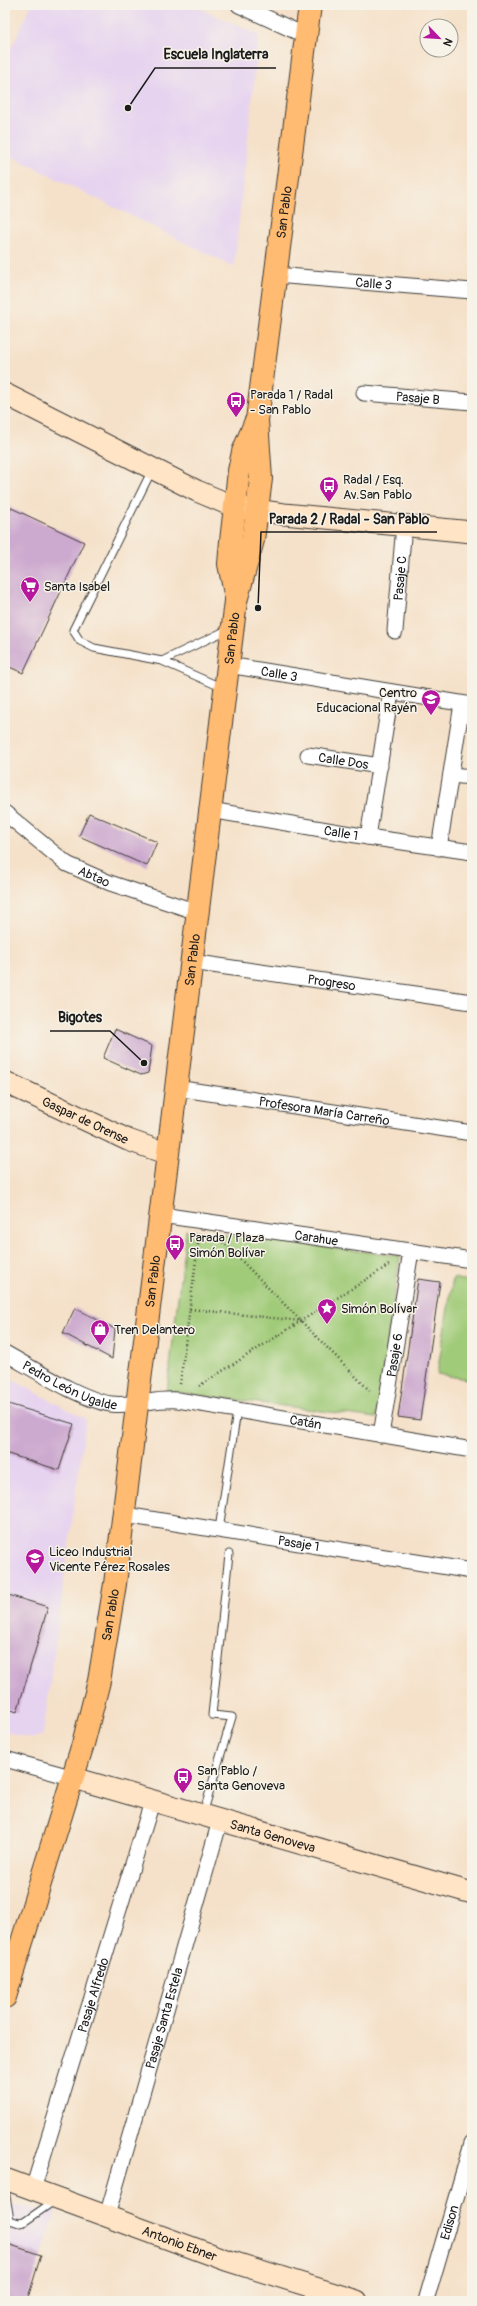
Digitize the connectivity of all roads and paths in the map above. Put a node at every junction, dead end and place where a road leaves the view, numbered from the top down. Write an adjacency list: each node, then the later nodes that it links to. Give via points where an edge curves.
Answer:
1 (239, 5): 3 (street)
2 (310, 5): 3 (main road, San Pablo)
3 (306, 36): 4 (main road, San Pablo)
4 (276, 275): 5 (street, Calle 3); 9 (main road, San Pablo)
5 (472, 291)
6 (364, 393): 8 (street, Pasaje B)
7 (5, 394): 10 (street)
8 (472, 402)
9 (256, 420): 11 (main road, San Pablo, via 243,452); 12 (main road, San Pablo, via 261,479)
10 (152, 469): 11 (street, via 210,498); 18 (lane, via 73,630 80,641 94,648)
11 (235, 507): 12 (street); 15 (main road, San Pablo, via 229,564)
12 (256, 511): 13 (street); 15 (main road, San Pablo, via 253,540)
13 (404, 525): 14 (street); 17 (street, Pasaje C)
14 (472, 532)
15 (236, 601): 16 (main road, San Pablo)
16 (233, 627): 18 (lane); 19 (main road, San Pablo)
17 (395, 631)
18 (162, 661): 20 (lane)
19 (228, 665): 20 (main road, San Pablo); 21 (street, Calle 3)
20 (225, 689): 27 (main road, San Pablo)
21 (391, 693): 22 (street, Calle 3); 24 (street)
22 (467, 704): 25 (street)
23 (308, 755): 24 (street, Calle Dos)
24 (380, 766): 29 (street)
25 (450, 775): 26 (street); 30 (street)
26 (472, 778)
27 (210, 810): 29 (street, Calle 1); 32 (main road, San Pablo)
28 (7, 820): 32 (street, Abtao, via 74,867 110,884)
29 (368, 837): 30 (street, Calle 1)
30 (439, 848): 31 (street, Calle 1)
31 (472, 852)
32 (197, 912): 33 (main road, San Pablo)
33 (191, 962): 34 (street, Progreso); 36 (main road, San Pablo)
34 (472, 1002)
35 (5, 1082): 38 (street, Gaspar de Orense, via 128,1140)
36 (176, 1088): 37 (street, Profesora María Carreño); 38 (main road, San Pablo)
37 (472, 1133)
38 (168, 1154): 39 (main road, San Pablo)
39 (161, 1214): 40 (street, Carahue); 47 (main road, San Pablo)
40 (201, 1220): 41 (street, Carahue); 43 (path); 44 (path)
41 (411, 1251): 42 (street, Carahue); 44 (path); 48 (street, Pasaje 6)
42 (472, 1260)
43 (190, 1309): 44 (path); 46 (path)
44 (301, 1321): 46 (path); 48 (path)
45 (5, 1354): 47 (street, Pedro León Ugalde, via 95,1401 112,1404)
46 (178, 1400): 47 (street, Catán, via 161,1398); 49 (street, Catán)
47 (139, 1402): 52 (main road, San Pablo)
48 (386, 1406): 50 (street, Pasaje 6)
49 (237, 1411): 50 (street, Catán); 53 (lane)
50 (381, 1435): 51 (street, Catán)
51 (472, 1450)
52 (125, 1515): 53 (street, Pasaje 1); 57 (main road, San Pablo, via 99,1681)
53 (218, 1529): 55 (street, Pasaje 1)
54 (229, 1554): 59 (lane, via 212,1715 232,1717)
55 (472, 1571)
56 (5, 1759): 57 (street)
57 (74, 1778): 58 (street, Santa Genoveva); 61 (main road, San Pablo)
58 (152, 1802): 59 (street, Santa Genoveva); 64 (street, Pasaje Alfredo)
59 (211, 1818): 60 (street, Santa Genoveva); 67 (street, Pasaje Santa Estela)
60 (472, 1893)
61 (5, 1997)
62 (472, 2143): 70 (street, Edison)
63 (5, 2179): 64 (street, Antonio Ebner)
64 (33, 2189): 66 (street, Antonio Ebner)
65 (5, 2190): 68 (lane)
66 (59, 2198): 67 (street, Antonio Ebner); 68 (lane, via 24,2222)
67 (107, 2216): 69 (street, Antonio Ebner, via 226,2260)
68 (7, 2222)
69 (357, 2301)
70 (426, 2301)

